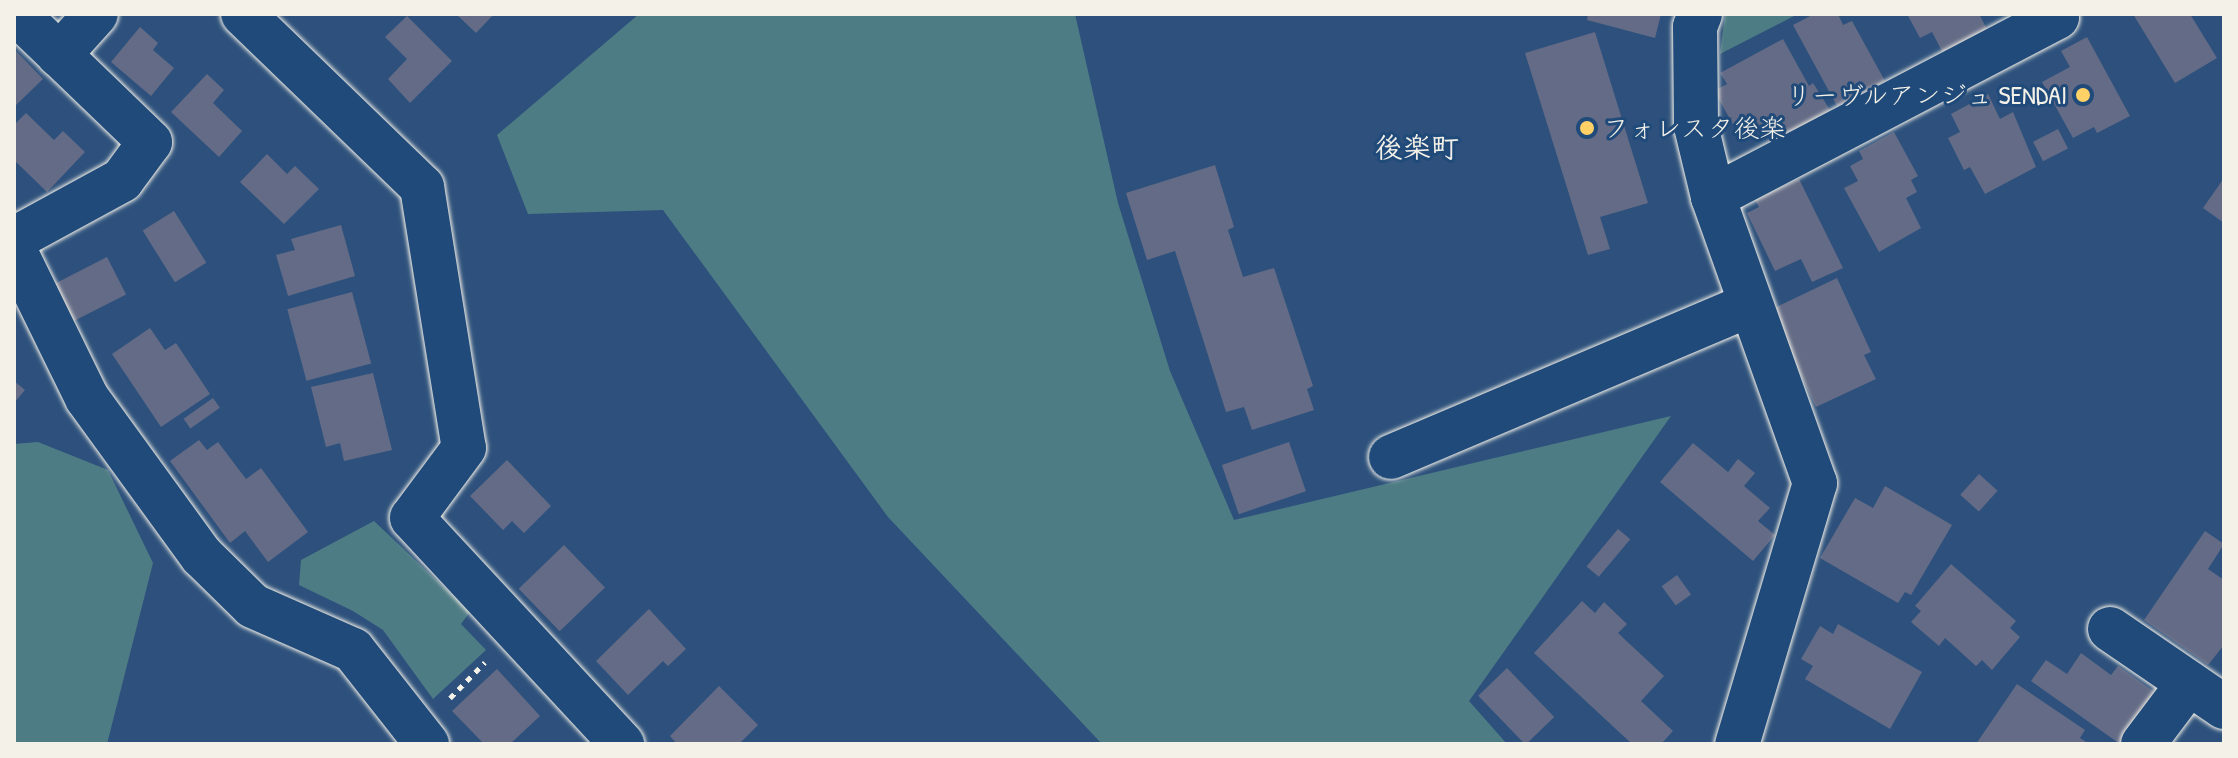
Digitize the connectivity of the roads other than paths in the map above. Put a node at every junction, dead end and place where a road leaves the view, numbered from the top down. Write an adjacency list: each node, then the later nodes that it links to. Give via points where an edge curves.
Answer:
1 (17, 14): 6 (street)
2 (96, 14): 6 (street)
3 (243, 14): 15 (street, via 422,187 464,448 412,518)
4 (1700, 14): 7 (street, via 1695,27 1696,126)
5 (2056, 14): 7 (street)
6 (59, 55): 8 (street, via 150,142 122,180)
7 (1713, 197): 10 (street)
8 (14, 239)
9 (14, 249): 14 (street, via 87,398 202,556 253,606 353,650)
10 (1749, 305): 11 (street); 16 (street, via 1815,483)
11 (1391, 457)
12 (2110, 629): 13 (street)
13 (2207, 695): 17 (street)
14 (422, 738)
15 (622, 744)
16 (1737, 744)
17 (2143, 744)

